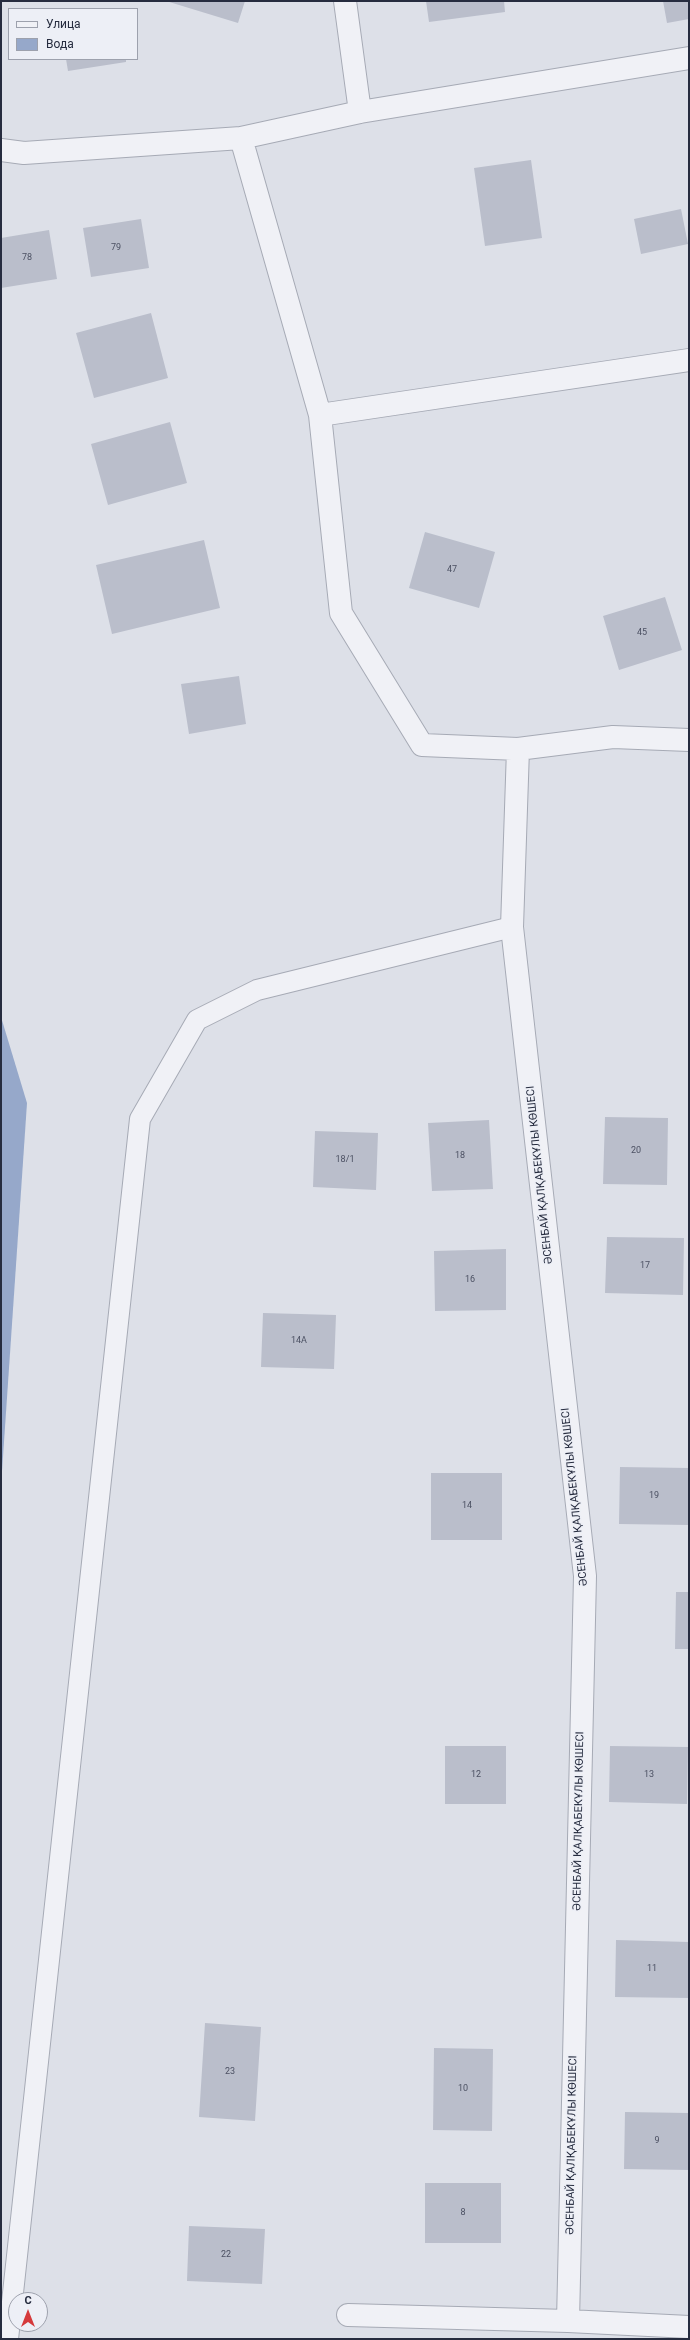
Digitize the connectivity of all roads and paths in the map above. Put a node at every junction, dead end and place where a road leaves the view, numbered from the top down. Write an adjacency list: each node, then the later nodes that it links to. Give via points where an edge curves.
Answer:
1 (345, 1): 3 (street)
2 (689, 58): 3 (street)
3 (360, 112): 4 (street)
4 (241, 138): 5 (street, via 24,153); 7 (street)
5 (1, 150)
6 (689, 360): 7 (street)
7 (320, 415): 9 (street, via 341,613 422,745)
8 (689, 740): 9 (street, via 613,736)
9 (518, 749): 10 (street, ӘСЕНБАЙ ҚАЛҚАБЕКҰЛЫ КӨШЕСІ)
10 (512, 927): 12 (street, ӘСЕНБАЙ ҚАЛҚАБЕКҰЛЫ КӨШЕСІ, via 585,1576); 14 (lane, via 257,990 197,1020 140,1119)
11 (348, 2315): 12 (street)
12 (568, 2321): 13 (street)
13 (689, 2327)
14 (8, 2339)

